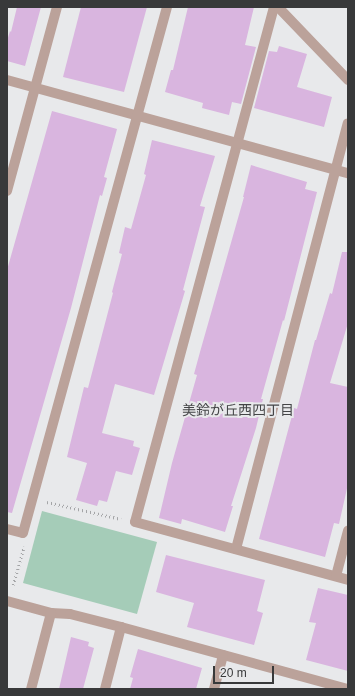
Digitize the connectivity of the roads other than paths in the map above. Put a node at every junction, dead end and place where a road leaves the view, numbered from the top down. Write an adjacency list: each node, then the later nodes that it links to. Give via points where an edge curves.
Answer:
1 (57, 7): 7 (street)
2 (167, 7): 8 (street)
3 (274, 7): 10 (street)
4 (278, 7): 6 (street)
5 (7, 80): 7 (street)
6 (348, 80)
7 (35, 87): 8 (street); 13 (street)
8 (137, 115): 10 (street); 14 (street, via 23,533)
9 (348, 123): 11 (street)
10 (237, 142): 11 (street); 16 (street, via 135,522)
11 (336, 169): 12 (street); 16 (street)
12 (348, 172)
13 (7, 191)
14 (7, 529)
15 (348, 531): 17 (street)
16 (236, 549): 17 (street)
17 (336, 576): 18 (street)
18 (348, 580)
19 (7, 601): 20 (street)
20 (51, 613): 21 (street, via 70,614); 24 (street)
21 (121, 627): 22 (street); 25 (street)
22 (223, 655): 23 (street); 26 (street)
23 (321, 685): 27 (street)
24 (31, 689)
25 (105, 689)
26 (214, 689)
27 (348, 689)

